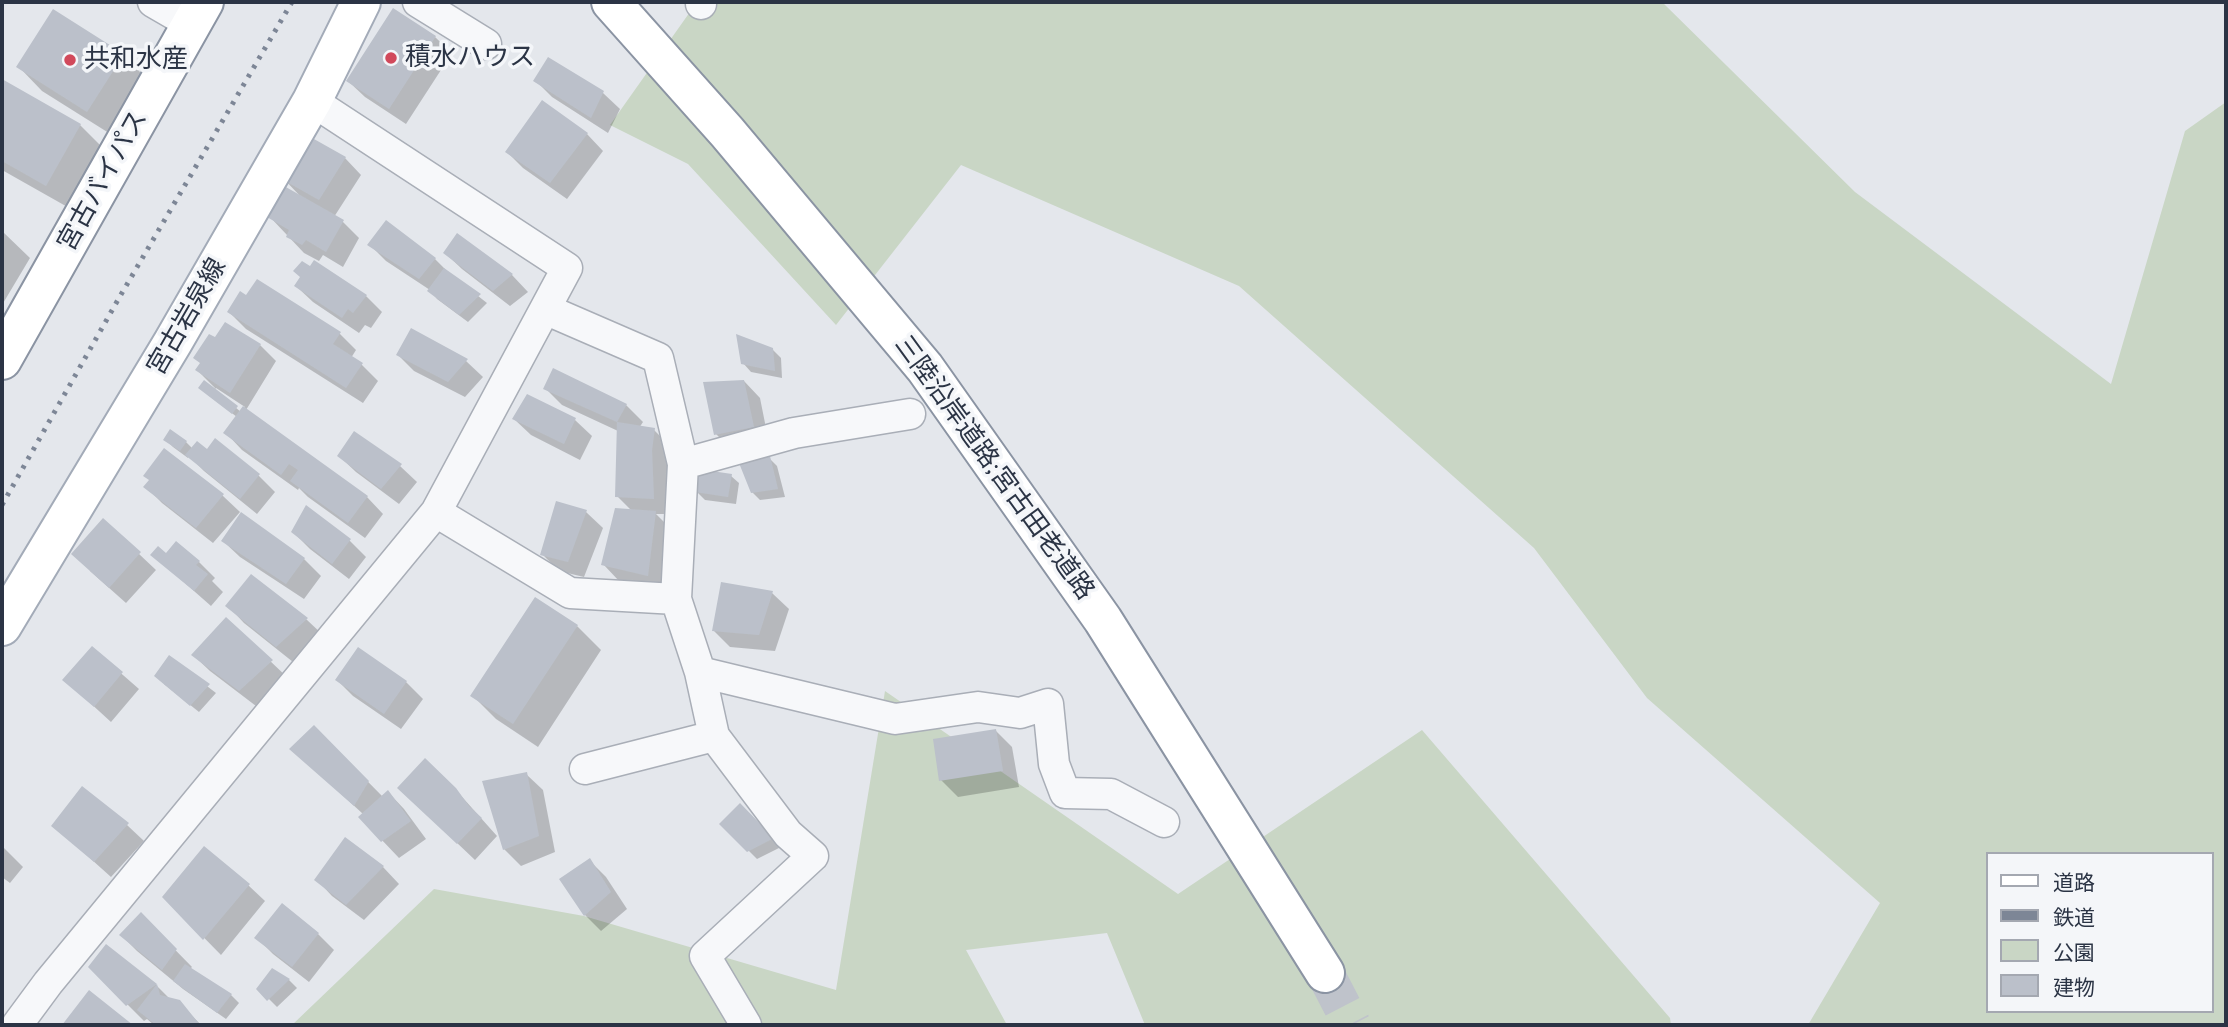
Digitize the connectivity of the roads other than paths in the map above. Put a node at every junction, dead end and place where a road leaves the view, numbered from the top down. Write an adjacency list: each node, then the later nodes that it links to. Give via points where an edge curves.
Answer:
1 (153, 2): 5 (street)
2 (360, 2): 7 (main road, 宮古岩泉線)
3 (418, 2): 6 (street)
4 (611, 2): 19 (main road, 三陸沿岸道路;宮古田老道路, via 926,368 1103,620)
5 (198, 13): 9 (main road, 宮古バイパス)
6 (486, 44)
7 (312, 101): 8 (street, via 566,268); 14 (main road, 宮古岩泉線)
8 (545, 309): 11 (street, via 658,359); 12 (street)
9 (2, 360)
10 (910, 414): 11 (street, via 794,433)
11 (683, 464): 13 (street)
12 (436, 512): 13 (street, via 570,593); 20 (street)
13 (676, 599): 15 (street)
14 (2, 626)
15 (699, 672): 16 (street); 18 (street, via 895,719 978,707 1020,713 1048,704 1055,764 1065,793 1111,794)
16 (714, 736): 17 (street); 21 (street, via 788,834 813,856 705,956)
17 (585, 769)
18 (1164, 822)
19 (1325, 973)
20 (17, 1025)
21 (746, 1025)

